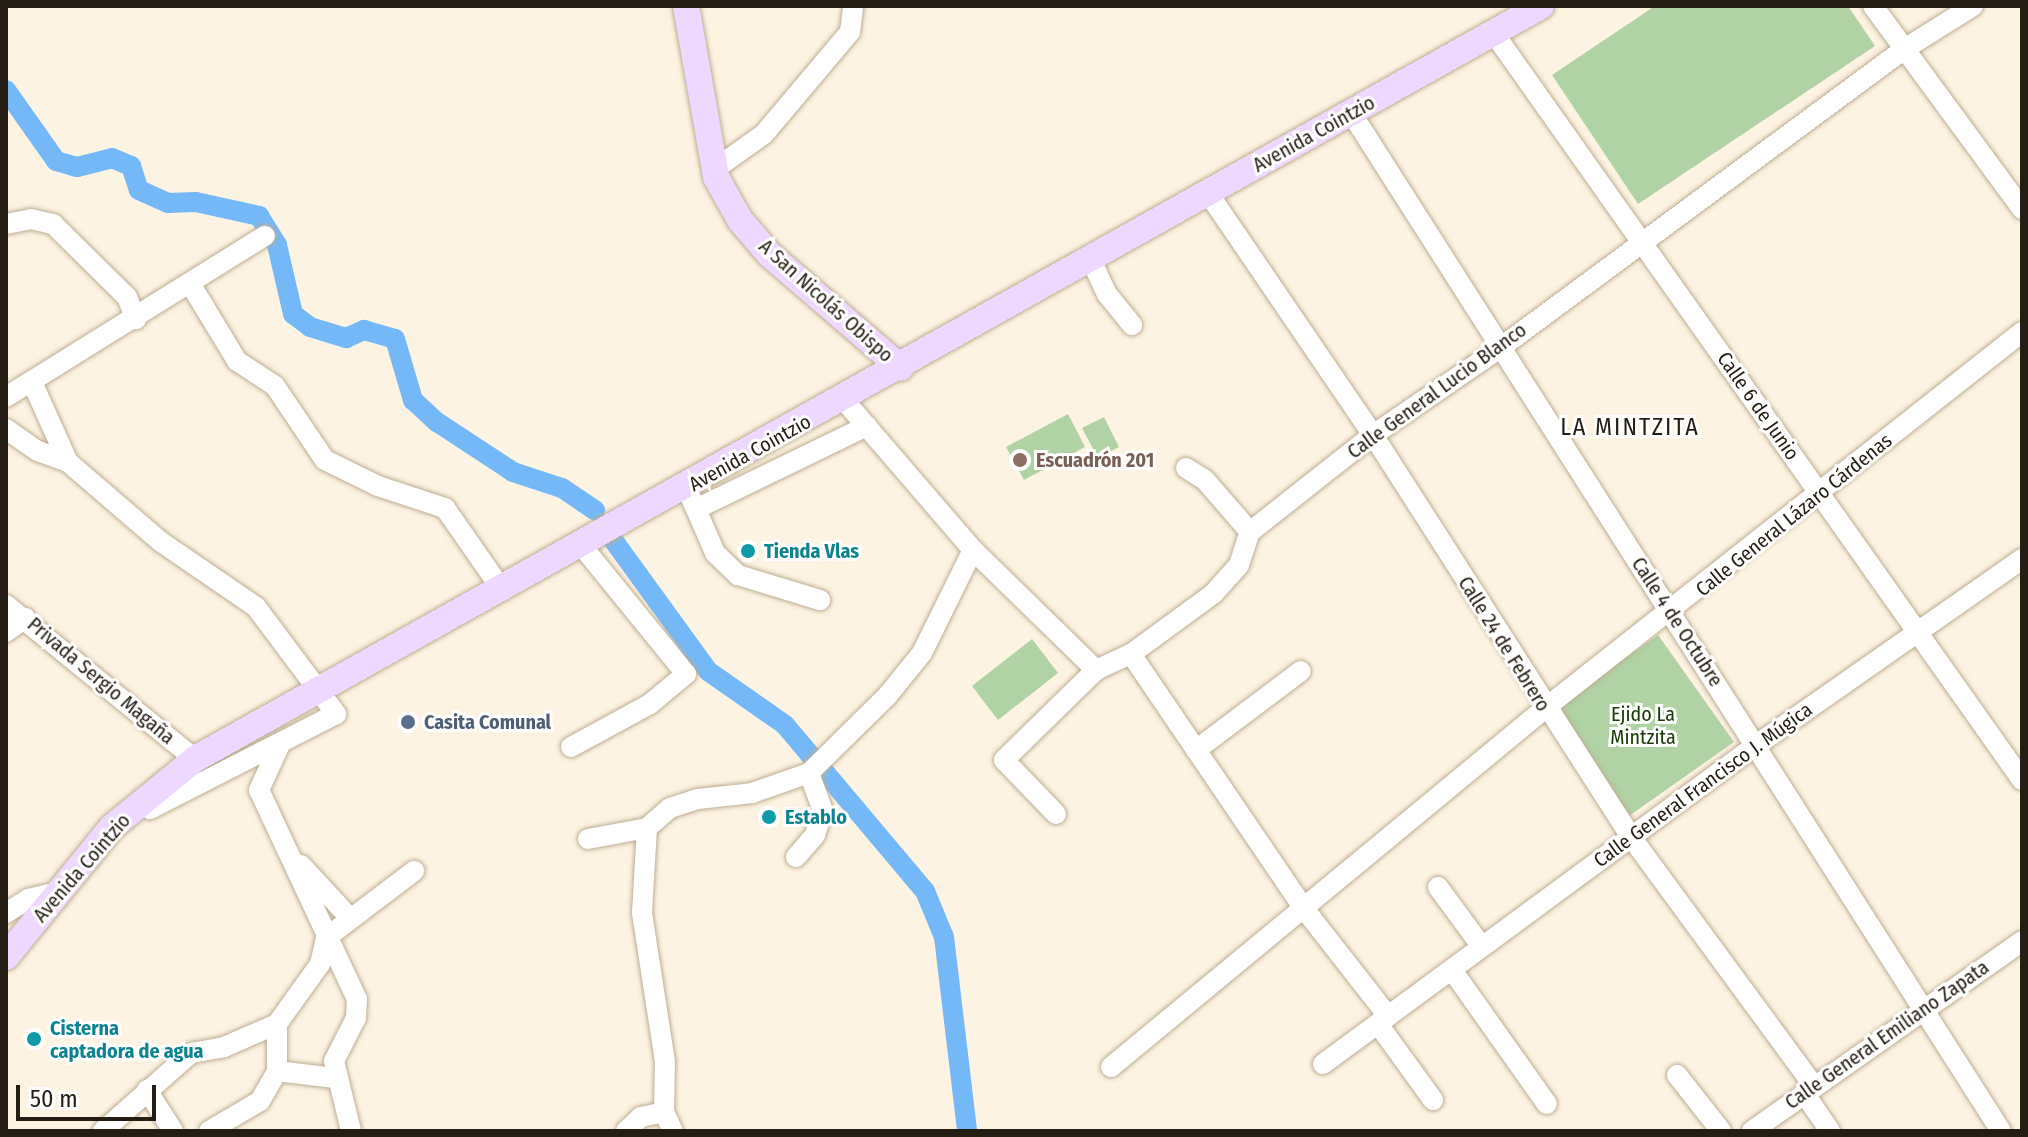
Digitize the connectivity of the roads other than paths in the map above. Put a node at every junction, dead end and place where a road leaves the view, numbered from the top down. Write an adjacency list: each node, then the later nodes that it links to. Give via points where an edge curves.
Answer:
1 (686, 6): 9 (main road, A San Nicolás Obispo)
2 (853, 6): 9 (street, via 850,32 764,134)
3 (1541, 6): 6 (main road, Avenida Cointzio)
4 (1873, 6): 7 (street)
5 (1973, 6): 7 (street, Calle General Lucio Blanco)
6 (1493, 32): 8 (main road, Avenida Cointzio); 14 (street, Calle 6 de Junio)
7 (1903, 50): 11 (street); 14 (street, Calle General Lucio Blanco)
8 (1352, 114): 10 (main road, Avenida Cointzio); 20 (street, Calle 4 de Octubre)
9 (715, 169): 21 (main road, A San Nicolás Obispo, via 740,220 769,254)
10 (1208, 193): 15 (main road, Avenida Cointzio); 27 (street, Calle 24 de Febrero)
11 (2021, 204)
12 (6, 224): 17 (street, via 31,219 53,224 127,297)
13 (265, 236): 16 (street)
14 (1641, 240): 20 (street, Calle General Lucio Blanco); 30 (street, Calle 6 de Junio)
15 (1091, 260): 18 (street, via 1107,294); 21 (main road, Avenida Cointzio)
16 (191, 285): 17 (street); 36 (street, via 237,361 275,386 325,460 378,486 445,508)
17 (136, 319): 22 (street)
18 (1132, 325)
19 (2022, 332): 30 (street, Calle General Lázaro Cárdenas)
20 (1500, 348): 27 (street, Calle General Lucio Blanco); 39 (street, Calle 4 de Octubre)
21 (901, 368): 24 (main road, Avenida Cointzio)
22 (32, 382): 23 (street); 28 (street)
23 (6, 397)
24 (844, 400): 25 (street); 31 (main road, Avenida Cointzio)
25 (867, 426): 31 (street); 34 (street)
26 (6, 429): 28 (street, via 38,451)
27 (1373, 435): 32 (street, Calle General Lucio Blanco); 47 (street, Calle 24 de Febrero)
28 (68, 462): 46 (street, via 161,542 256,607)
29 (1186, 468): 32 (street, via 1205,480)
30 (1820, 494): 39 (street, Calle General Lázaro Cárdenas); 42 (street, Calle 6 de Junio)
31 (691, 499): 33 (main road, Avenida Cointzio); 37 (street, via 715,553 738,575)
32 (1250, 532): 43 (street, via 1239,565 1213,594)
33 (582, 546): 36 (main road, Avenida Cointzio); 50 (street, via 686,674 650,704)
34 (973, 550): 44 (street); 53 (street, via 922,653 888,695)
35 (2022, 559): 42 (street, Calle General Francisco J. Múgica)
36 (502, 590): 46 (main road, Avenida Cointzio)
37 (820, 600)
38 (6, 605): 40 (street, Privada Sergio Magaña)
39 (1671, 613): 47 (street, Calle General Lázaro Cárdenas); 49 (street, Calle 4 de Octubre)
40 (25, 618): 41 (street); 52 (street, Privada Sergio Magaña)
41 (6, 632)
42 (1918, 632): 49 (street, Calle General Francisco J. Múgica); 54 (street, Calle 6 de Junio)
43 (1131, 654): 44 (street); 51 (street)
44 (1096, 670): 55 (street, via 1004,760)
45 (1301, 671): 51 (street)
46 (319, 690): 48 (street, via 336,714); 52 (main road, Avenida Cointzio)
47 (1544, 709): 58 (street, Calle 24 de Febrero); 65 (street, Calle General Lázaro Cárdenas)
48 (281, 742): 56 (street); 60 (street, via 259,790)
49 (1755, 746): 58 (street, Calle General Francisco J. Múgica); 73 (street, Calle 4 de Octubre)
50 (571, 747)
51 (1196, 750): 65 (street)
52 (195, 759): 56 (main road, Avenida Cointzio)
53 (814, 767): 57 (street, via 752,793 684,804); 61 (street, via 823,811 811,843)
54 (2022, 780)
55 (1056, 814)
56 (112, 827): 64 (main road, Avenida Cointzio)
57 (647, 828): 59 (street); 85 (street, via 642,913 665,1061)
58 (1631, 837): 70 (street, Calle General Francisco J. Múgica); 81 (street, Calle 24 de Febrero)
59 (588, 839)
60 (290, 853): 67 (street); 68 (street)
61 (796, 857)
62 (414, 871): 67 (street)
63 (1438, 887): 70 (street)
64 (59, 892): 66 (street, via 28,899); 71 (main road, Avenida Cointzio)
65 (1302, 906): 74 (street); 77 (street, Calle General Lázaro Cárdenas)
66 (6, 913)
67 (349, 917): 68 (street)
68 (326, 938): 75 (street, via 320,964); 80 (street, via 357,999 356,1018 334,1061)
69 (2022, 941): 73 (street, Calle General Emiliano Zapata)
70 (1482, 947): 72 (street, Calle General Francisco J. Múgica)
71 (6, 957)
72 (1452, 970): 74 (street, Calle General Francisco J. Múgica); 84 (street)
73 (1923, 1008): 81 (street, Calle General Emiliano Zapata); 95 (street, Calle 4 de Octubre)
74 (1383, 1020): 76 (street, Calle General Francisco J. Múgica); 83 (street)
75 (277, 1024): 78 (street); 82 (street, via 224,1047 191,1053)
76 (1323, 1064)
77 (1111, 1067)
78 (277, 1071): 80 (street); 88 (street, via 260,1101)
79 (1677, 1075): 92 (street)
80 (335, 1078): 89 (street)
81 (1809, 1089): 93 (street, Calle General Emiliano Zapata); 94 (street, Calle 24 de Febrero)
82 (147, 1090): 86 (street); 87 (street)
83 (1433, 1100)
84 (1547, 1104)
85 (664, 1112): 90 (street, via 641,1117); 91 (street)
86 (103, 1131)
87 (173, 1131)
88 (209, 1131)
89 (351, 1131)
90 (626, 1131)
91 (673, 1131)
92 (1721, 1131)
93 (1752, 1131)
94 (1830, 1131)
95 (2001, 1131)

